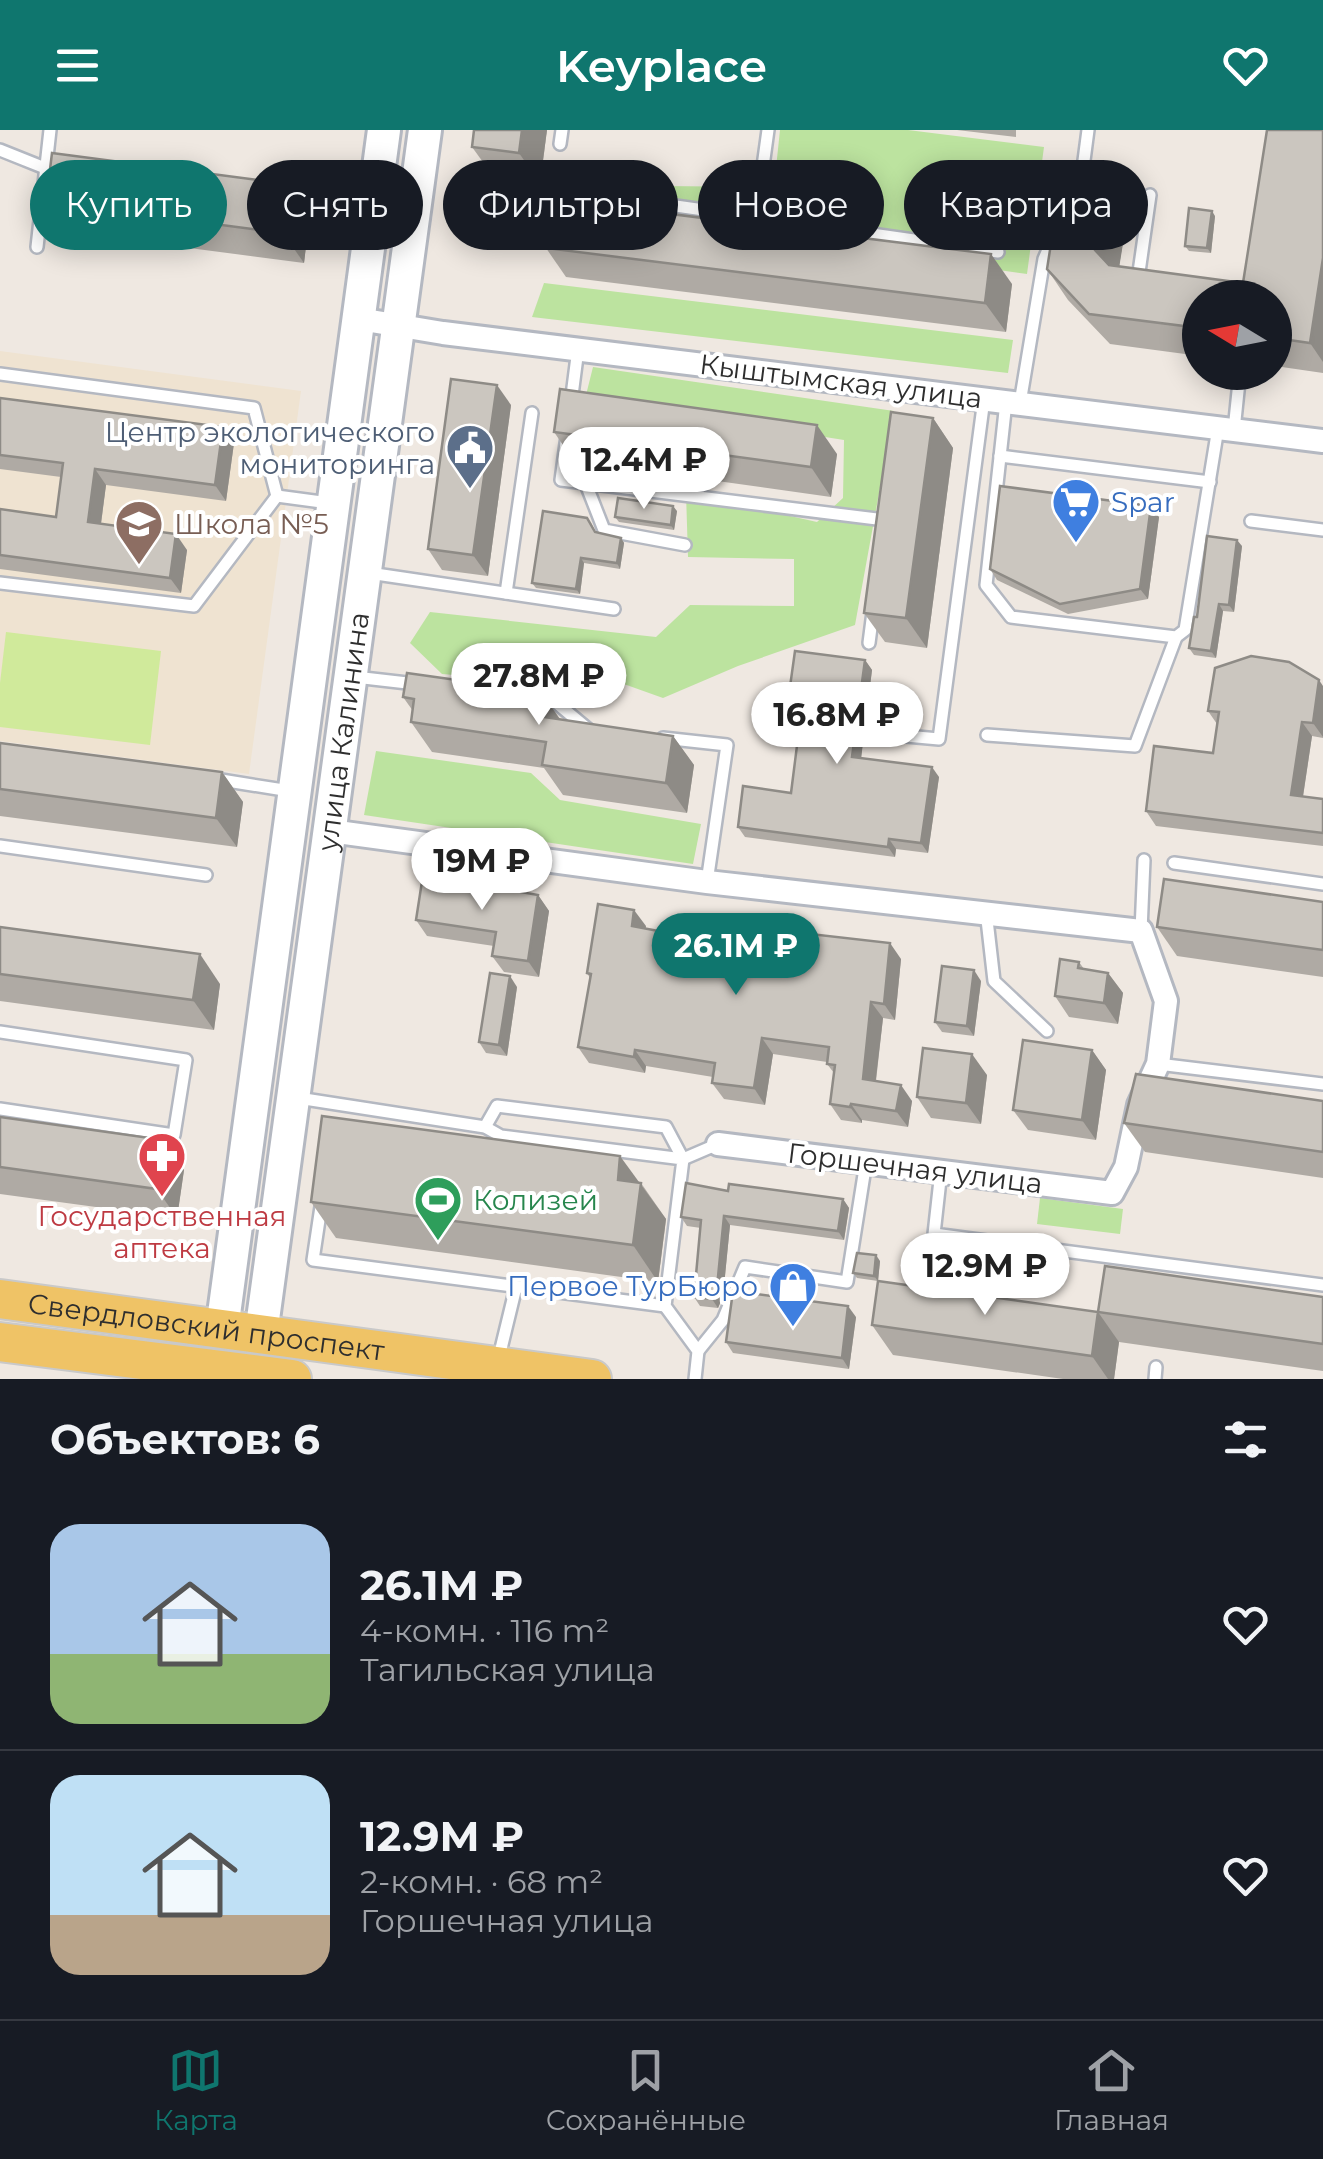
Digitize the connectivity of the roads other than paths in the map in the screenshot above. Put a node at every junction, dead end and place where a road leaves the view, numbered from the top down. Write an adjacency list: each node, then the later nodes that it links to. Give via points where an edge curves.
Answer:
1 (50, 130): 9 (lane)
2 (384, 130): 18 (main road, улица Калинина)
3 (425, 130): 19 (main road, улица Калинина)
4 (562, 130): 7 (lane)
5 (768, 130): 10 (lane)
6 (1088, 130): 11 (lane)
7 (560, 144)
8 (0, 150): 12 (lane)
9 (47, 160)
10 (764, 160)
11 (1084, 160)
12 (30, 162)
13 (1150, 196): 17 (lane, via 1138,278)
14 (884, 236): 16 (lane)
15 (1048, 250): 23 (lane)
16 (998, 252)
17 (1157, 282)
18 (358, 319): 19 (street, Кыштымская улица); 32 (main road, улица Калинина)
19 (398, 326): 20 (street, Кыштымская улица); 38 (main road, улица Калинина)
20 (578, 349): 23 (street, Кыштымская улица); 29 (lane, via 561,480)
21 (0, 374): 30 (lane, via 254,408)
22 (1236, 390): 25 (lane)
23 (1003, 401): 25 (street, Кыштымская улица); 27 (lane); 49 (lane, via 939,738)
24 (532, 413): 41 (lane)
25 (1226, 429): 26 (street, Кыштымская улица); 28 (lane)
26 (1323, 442)
27 (1000, 456): 28 (lane); 43 (lane, via 986,585 1011,618)
28 (1210, 482): 43 (lane, via 1186,630)
29 (586, 484): 33 (lane); 37 (lane, via 604,530)
30 (277, 496): 32 (lane); 39 (lane, via 194,606)
31 (887, 500): 33 (lane)
32 (333, 504): 53 (main road, улица Калинина)
33 (885, 520): 36 (lane)
34 (1251, 521): 35 (lane)
35 (1323, 530)
36 (882, 537)
37 (685, 545)
38 (365, 573): 41 (lane); 45 (main road, улица Калинина)
39 (0, 582)
40 (876, 590): 44 (lane)
41 (506, 593): 42 (lane)
42 (614, 608)
43 (1176, 636): 50 (lane, via 1135,746)
44 (869, 643)
45 (350, 676): 46 (lane); 54 (main road, улица Калинина)
46 (424, 685)
47 (516, 696): 48 (lane, via 553,700 588,729)
48 (608, 732)
49 (884, 734)
50 (987, 735)
51 (647, 736): 59 (lane, via 726,745)
52 (209, 778): 53 (lane)
53 (294, 791): 81 (main road, улица Калинина)
54 (330, 831): 59 (street); 67 (main road, улица Калинина)
55 (0, 846): 58 (lane)
56 (1144, 860): 62 (lane)
57 (1174, 863): 60 (lane)
58 (206, 875)
59 (707, 882): 61 (street)
60 (1323, 884)
61 (986, 911): 62 (street); 63 (lane, via 994,982)
62 (1141, 930): 65 (street, via 1166,1001)
63 (1048, 1031)
64 (0, 1032): 69 (lane, via 186,1060 174,1135)
65 (1158, 1064): 66 (lane); 75 (street, Горшечная улица, via 1112,1193)
66 (1323, 1084)
67 (294, 1097): 68 (lane); 82 (main road, улица Калинина)
68 (337, 1104): 70 (lane); 71 (lane)
69 (0, 1109)
70 (334, 1123)
71 (485, 1127): 73 (lane, via 501,1136); 73 (lane, via 497,1106 666,1127)
72 (718, 1144): 73 (lane); 74 (street, Горшечная улица)
73 (683, 1159): 80 (lane)
74 (866, 1162): 75 (street, Горшечная улица); 84 (lane, via 847,1282 745,1267 723,1320)
75 (942, 1170): 77 (lane, via 934,1234)
76 (325, 1182): 78 (lane, via 313,1260)
77 (1323, 1284)
78 (516, 1287): 80 (lane); 85 (lane)
79 (0, 1300): 81 (main road, Свердловский проспект)
80 (665, 1306): 84 (lane)
81 (222, 1329): 82 (main road, Свердловский проспект); 86 (main road)
82 (261, 1334): 85 (main road, Свердловский проспект); 86 (main road)
83 (0, 1342): 86 (main road, Свердловский проспект)
84 (698, 1351): 89 (lane)
85 (496, 1366): 88 (main road, Свердловский проспект)
86 (242, 1376): 87 (main road, Свердловский проспект)
87 (292, 1379)
88 (592, 1379)
89 (695, 1379)

